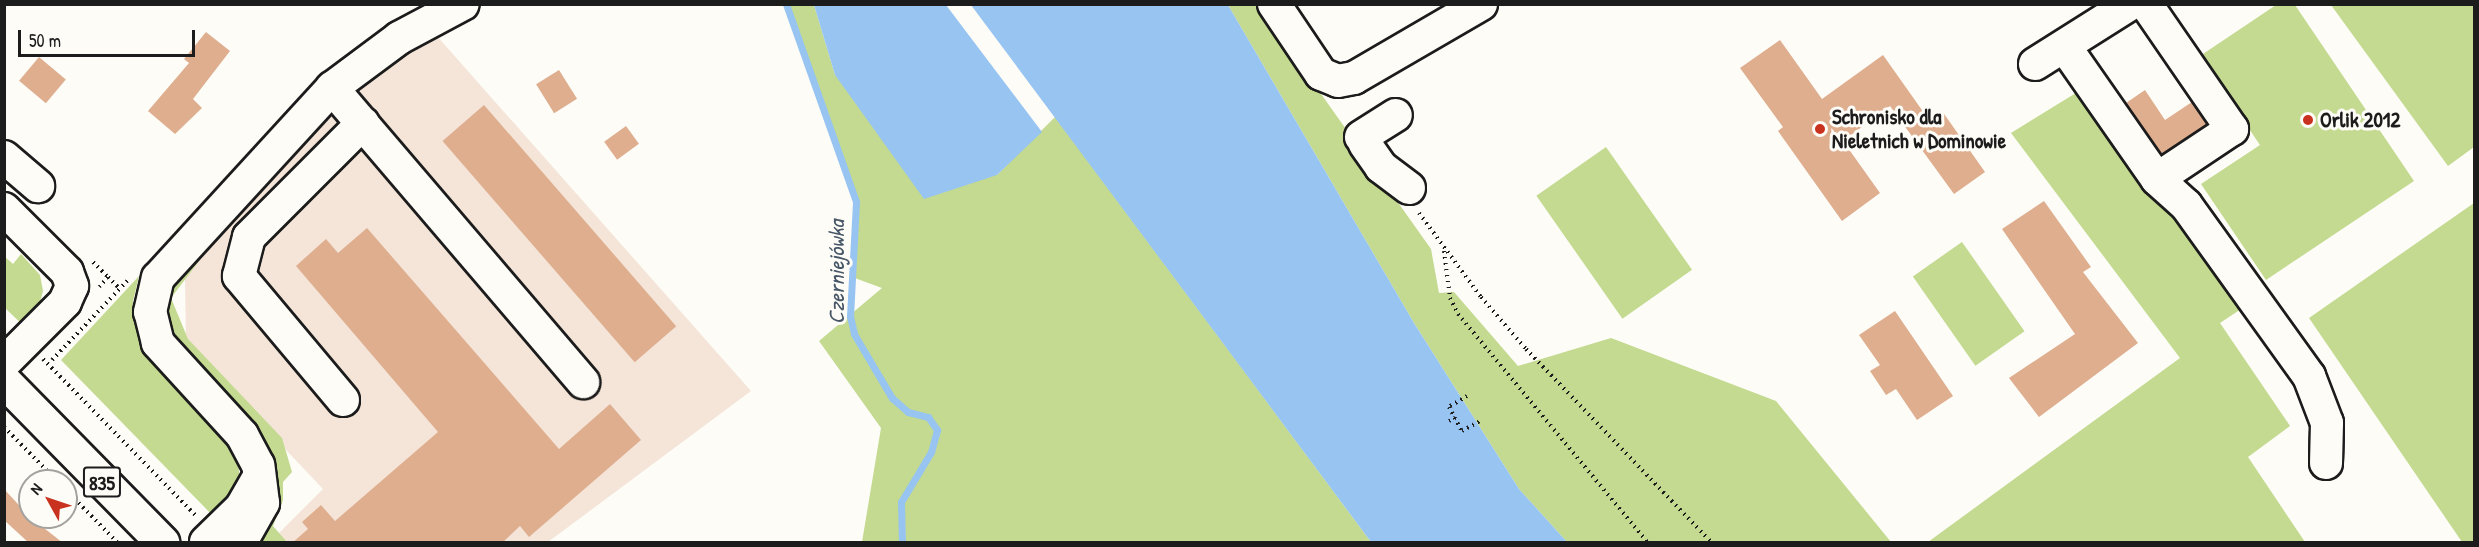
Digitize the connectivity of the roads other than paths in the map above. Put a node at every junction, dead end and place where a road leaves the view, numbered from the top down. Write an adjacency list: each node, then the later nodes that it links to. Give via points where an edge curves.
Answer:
1 (463, 4): 8 (street, via 399,38)
2 (1275, 4): 3 (street, via 1321,75 1338,81 1354,78)
3 (1481, 4)
4 (2130, 4): 6 (street)
5 (2146, 4): 12 (street, via 2232,129)
6 (2065, 47): 7 (street); 12 (street)
7 (2036, 64)
8 (332, 88): 10 (street); 21 (street, via 171,260 151,301 158,343 242,435 256,458)
9 (1396, 115): 14 (street, via 1363,140 1381,167)
10 (363, 123): 17 (street); 19 (street, via 249,237 239,276)
11 (4, 157): 13 (street)
12 (2157, 179): 20 (street, via 2186,205 2309,376 2327,423)
13 (38, 186)
14 (1408, 188)
15 (4, 209): 16 (street, via 72,279 65,302)
16 (15, 353)
17 (583, 382)
18 (15, 392): 23 (main road, 835)
19 (343, 400)
20 (2326, 463)
21 (259, 476): 22 (street, via 240,508); 24 (street, via 263,503)
22 (202, 531)
23 (162, 543)
24 (241, 543)

